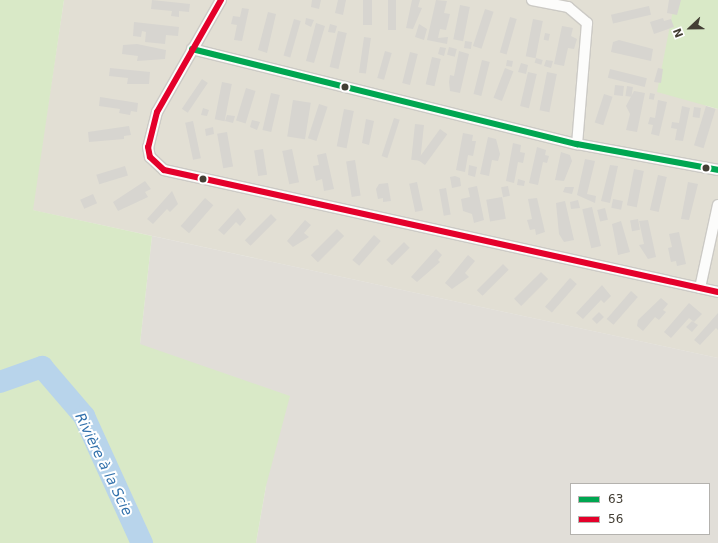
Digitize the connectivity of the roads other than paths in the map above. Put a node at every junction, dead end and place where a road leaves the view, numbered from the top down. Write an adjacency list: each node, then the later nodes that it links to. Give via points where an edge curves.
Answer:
1 (221, 0): 3 (street)
2 (532, 0): 4 (street, via 568,7 586,23)
3 (192, 49): 4 (street); 7 (street, via 169,86 151,133 150,157 164,170)
4 (577, 144): 5 (street)
5 (718, 170)
6 (718, 205): 7 (street)
7 (700, 288): 8 (street)
8 (718, 292)

